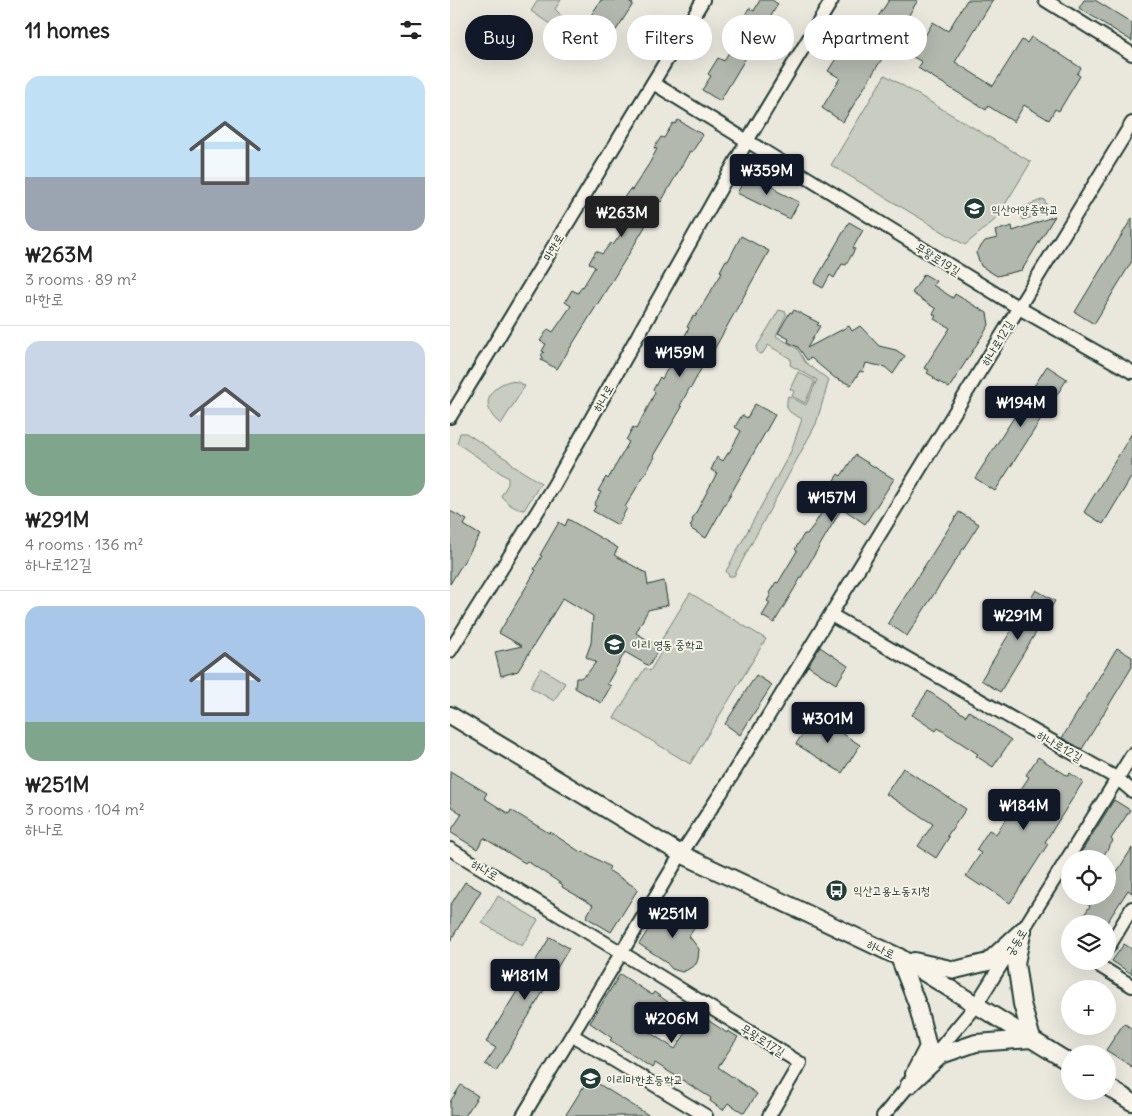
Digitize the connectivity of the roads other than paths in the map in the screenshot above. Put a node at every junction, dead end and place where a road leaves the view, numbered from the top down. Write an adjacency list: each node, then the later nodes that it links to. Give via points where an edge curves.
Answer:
1 (703, 0): 5 (street, 마한로)
2 (832, 0): 7 (street)
3 (1045, 0): 4 (street)
4 (1132, 54)
5 (654, 83): 7 (street, 무왕로19길); 10 (street, 마한로)
6 (1132, 123): 8 (street, 하나로12길)
7 (747, 141): 8 (street, 무왕로19길); 12 (street, 하나로, via 554,485)
8 (1018, 308): 9 (street, 무왕로19길); 11 (street, 하나로12길)
9 (1132, 372)
10 (450, 417)
11 (831, 614): 15 (street, 하나로12길); 18 (street, 하나로12길)
12 (450, 651)
13 (450, 715): 18 (street, 하나로)
14 (1132, 755): 15 (street, 궁동로)
15 (1118, 779): 16 (street, 하나로12길); 20 (street, 궁동로)
16 (1132, 791)
17 (450, 850): 22 (street, 하나로)
18 (681, 854): 22 (street); 23 (street, 하나로)
19 (1132, 908): 21 (street)
20 (1023, 930): 23 (street, via 988,962 956,970); 26 (street, 궁동로); 28 (street, via 1016,963 1022,1004)
21 (1116, 935)
22 (622, 952): 27 (street); 35 (street, 무왕로17길, via 800,1063)
23 (899, 957): 26 (street, 하나로); 30 (street, via 918,1004 928,1047)
24 (1106, 970): 25 (street)
25 (1132, 986)
26 (976, 1005): 28 (street, 하나로); 30 (street, 궁동로)
27 (572, 1036): 33 (street); 34 (street)
28 (1032, 1039): 29 (street, 하나로); 30 (street, via 976,1043 941,1055)
29 (1061, 1057)
30 (909, 1085): 36 (street, 궁동로)
31 (1116, 1092): 32 (street)
32 (1132, 1102)
33 (523, 1116)
34 (706, 1116)
35 (769, 1116)
36 (883, 1116)

